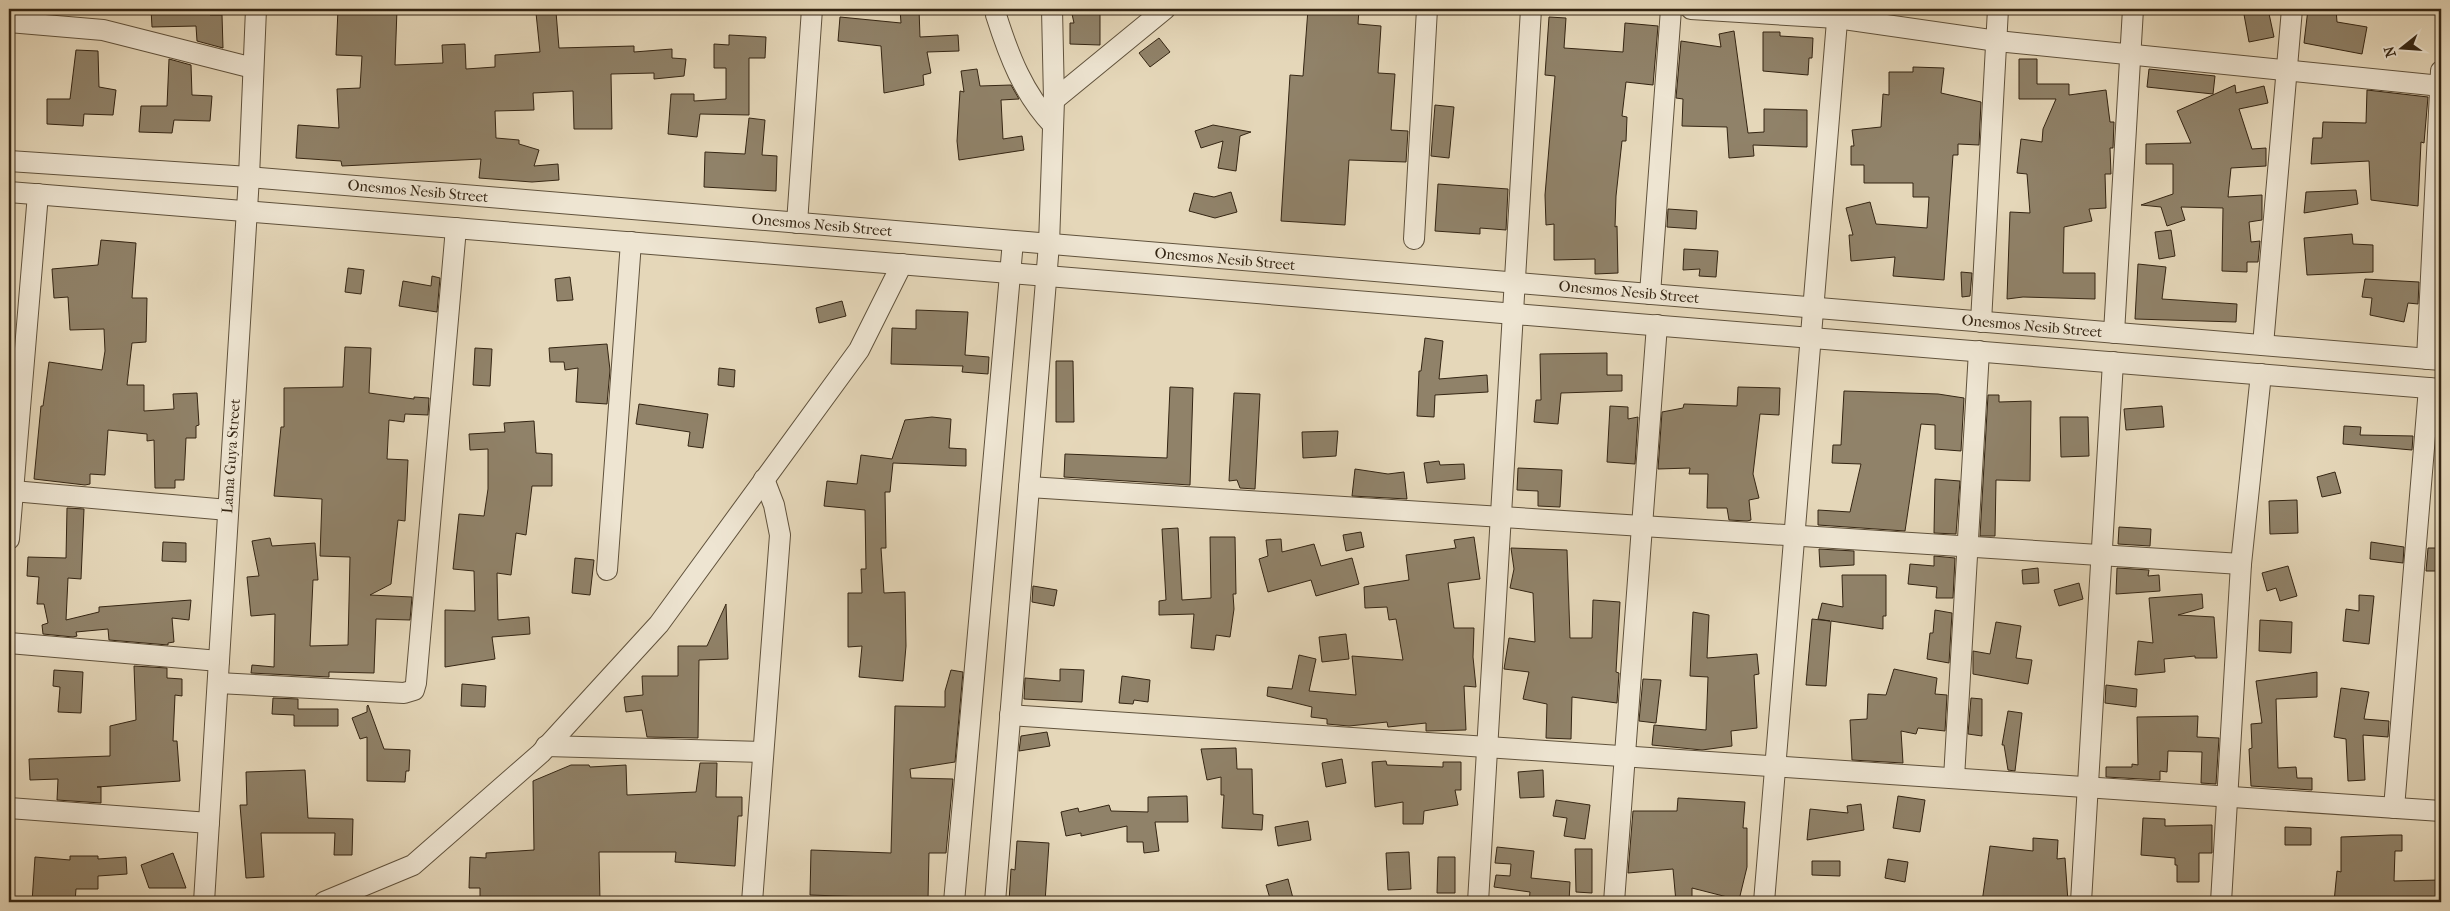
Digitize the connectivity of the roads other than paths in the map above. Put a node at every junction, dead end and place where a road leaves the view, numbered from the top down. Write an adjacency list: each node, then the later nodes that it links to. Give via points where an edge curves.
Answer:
1 (256, 9): 17 (street, Lama Guya Street)
2 (808, 9): 27 (street)
3 (996, 9): 21 (street, via 1010,57 1038,109)
4 (1052, 9): 20 (street)
5 (1165, 9): 20 (street)
6 (1427, 9): 29 (street)
7 (1531, 9): 36 (street)
8 (1670, 9): 37 (street)
9 (1691, 9): 13 (street)
10 (1998, 9): 15 (street)
11 (2133, 9): 16 (street)
12 (2292, 9): 18 (street)
13 (1838, 14): 15 (street); 38 (street)
14 (9, 22): 17 (street, via 103,30)
15 (1997, 41): 16 (street); 40 (street)
16 (2130, 54): 18 (street); 42 (street)
17 (253, 68): 23 (street, Lama Guya Street)
18 (2288, 71): 19 (street); 44 (street)
19 (2441, 81): 46 (street)
20 (1054, 100): 21 (street)
21 (1053, 125): 32 (street)
22 (9, 161): 23 (street, Onesmos Nesib Street)
23 (249, 177): 26 (street, Lama Guya Street); 27 (street, Onesmos Nesib Street)
24 (9, 192): 25 (street, Onesmos Nesib Street)
25 (38, 194): 26 (street, Onesmos Nesib Street); 52 (street)
26 (246, 211): 28 (street, Onesmos Nesib Street); 53 (street, Lama Guya Street)
27 (797, 223): 30 (street, Onesmos Nesib Street)
28 (456, 228): 31 (street, Onesmos Nesib Street); 64 (street, via 414,690 404,693)
29 (1414, 239)
30 (1013, 241): 32 (street, Onesmos Nesib Street); 34 (street)
31 (631, 242): 33 (street, Onesmos Nesib Street); 61 (street)
32 (1049, 244): 35 (street); 36 (street, Onesmos Nesib Street)
33 (902, 264): 34 (street, Onesmos Nesib Street); 50 (street, via 859,350)
34 (1010, 273): 35 (street, Onesmos Nesib Street); 81 (street)
35 (1046, 276): 39 (street, Onesmos Nesib Street); 51 (street)
36 (1514, 283): 37 (street, Onesmos Nesib Street); 39 (street)
37 (1650, 294): 38 (street, Onesmos Nesib Street)
38 (1812, 308): 40 (street, Onesmos Nesib Street); 43 (street)
39 (1512, 314): 41 (street, Onesmos Nesib Street); 54 (street)
40 (1980, 322): 42 (street, Onesmos Nesib Street)
41 (1657, 325): 43 (street, Onesmos Nesib Street); 55 (street)
42 (2114, 333): 44 (street, Onesmos Nesib Street)
43 (1811, 338): 45 (street, Onesmos Nesib Street); 56 (street)
44 (2263, 345): 46 (street, Onesmos Nesib Street)
45 (1979, 351): 47 (street, Onesmos Nesib Street); 58 (street)
46 (2434, 359)
47 (2112, 362): 48 (street, Onesmos Nesib Street); 59 (street)
48 (2262, 374): 49 (street, Onesmos Nesib Street); 60 (street)
49 (2435, 388): 75 (street)
50 (764, 479): 66 (street, via 658,624); 68 (street, via 780,535)
51 (1029, 487): 54 (street); 65 (street)
52 (13, 491): 53 (street); 57 (street)
53 (228, 510): 63 (street, Lama Guya Street)
54 (1500, 517): 55 (street); 67 (street)
55 (1642, 526): 56 (street); 69 (street)
56 (1794, 535): 58 (street); 70 (street)
57 (9, 540)
58 (1968, 546): 59 (street); 71 (street)
59 (2101, 555): 60 (street); 72 (street)
60 (2241, 564): 73 (street)
61 (607, 570)
62 (9, 643): 63 (street)
63 (219, 661): 64 (street, Lama Guya Street)
64 (218, 683): 77 (street, Lama Guya Street)
65 (1010, 714): 67 (street); 82 (street)
66 (546, 746): 68 (street); 79 (street, via 413,865)
67 (1487, 747): 69 (street); 83 (street)
68 (763, 752): 80 (street)
69 (1625, 756): 70 (street); 84 (street)
70 (1775, 766): 71 (street); 85 (street)
71 (1954, 778): 72 (street)
72 (2087, 787): 73 (street); 86 (street)
73 (2228, 796): 75 (street); 87 (street)
74 (9, 808): 77 (street)
75 (2394, 808): 76 (street)
76 (2441, 811)
77 (209, 823): 78 (street, Lama Guya Street)
78 (204, 902)
79 (324, 902)
80 (752, 902)
81 (954, 902)
82 (994, 902)
83 (1478, 902)
84 (1614, 902)
85 (1764, 902)
86 (2081, 902)
87 (2221, 902)

